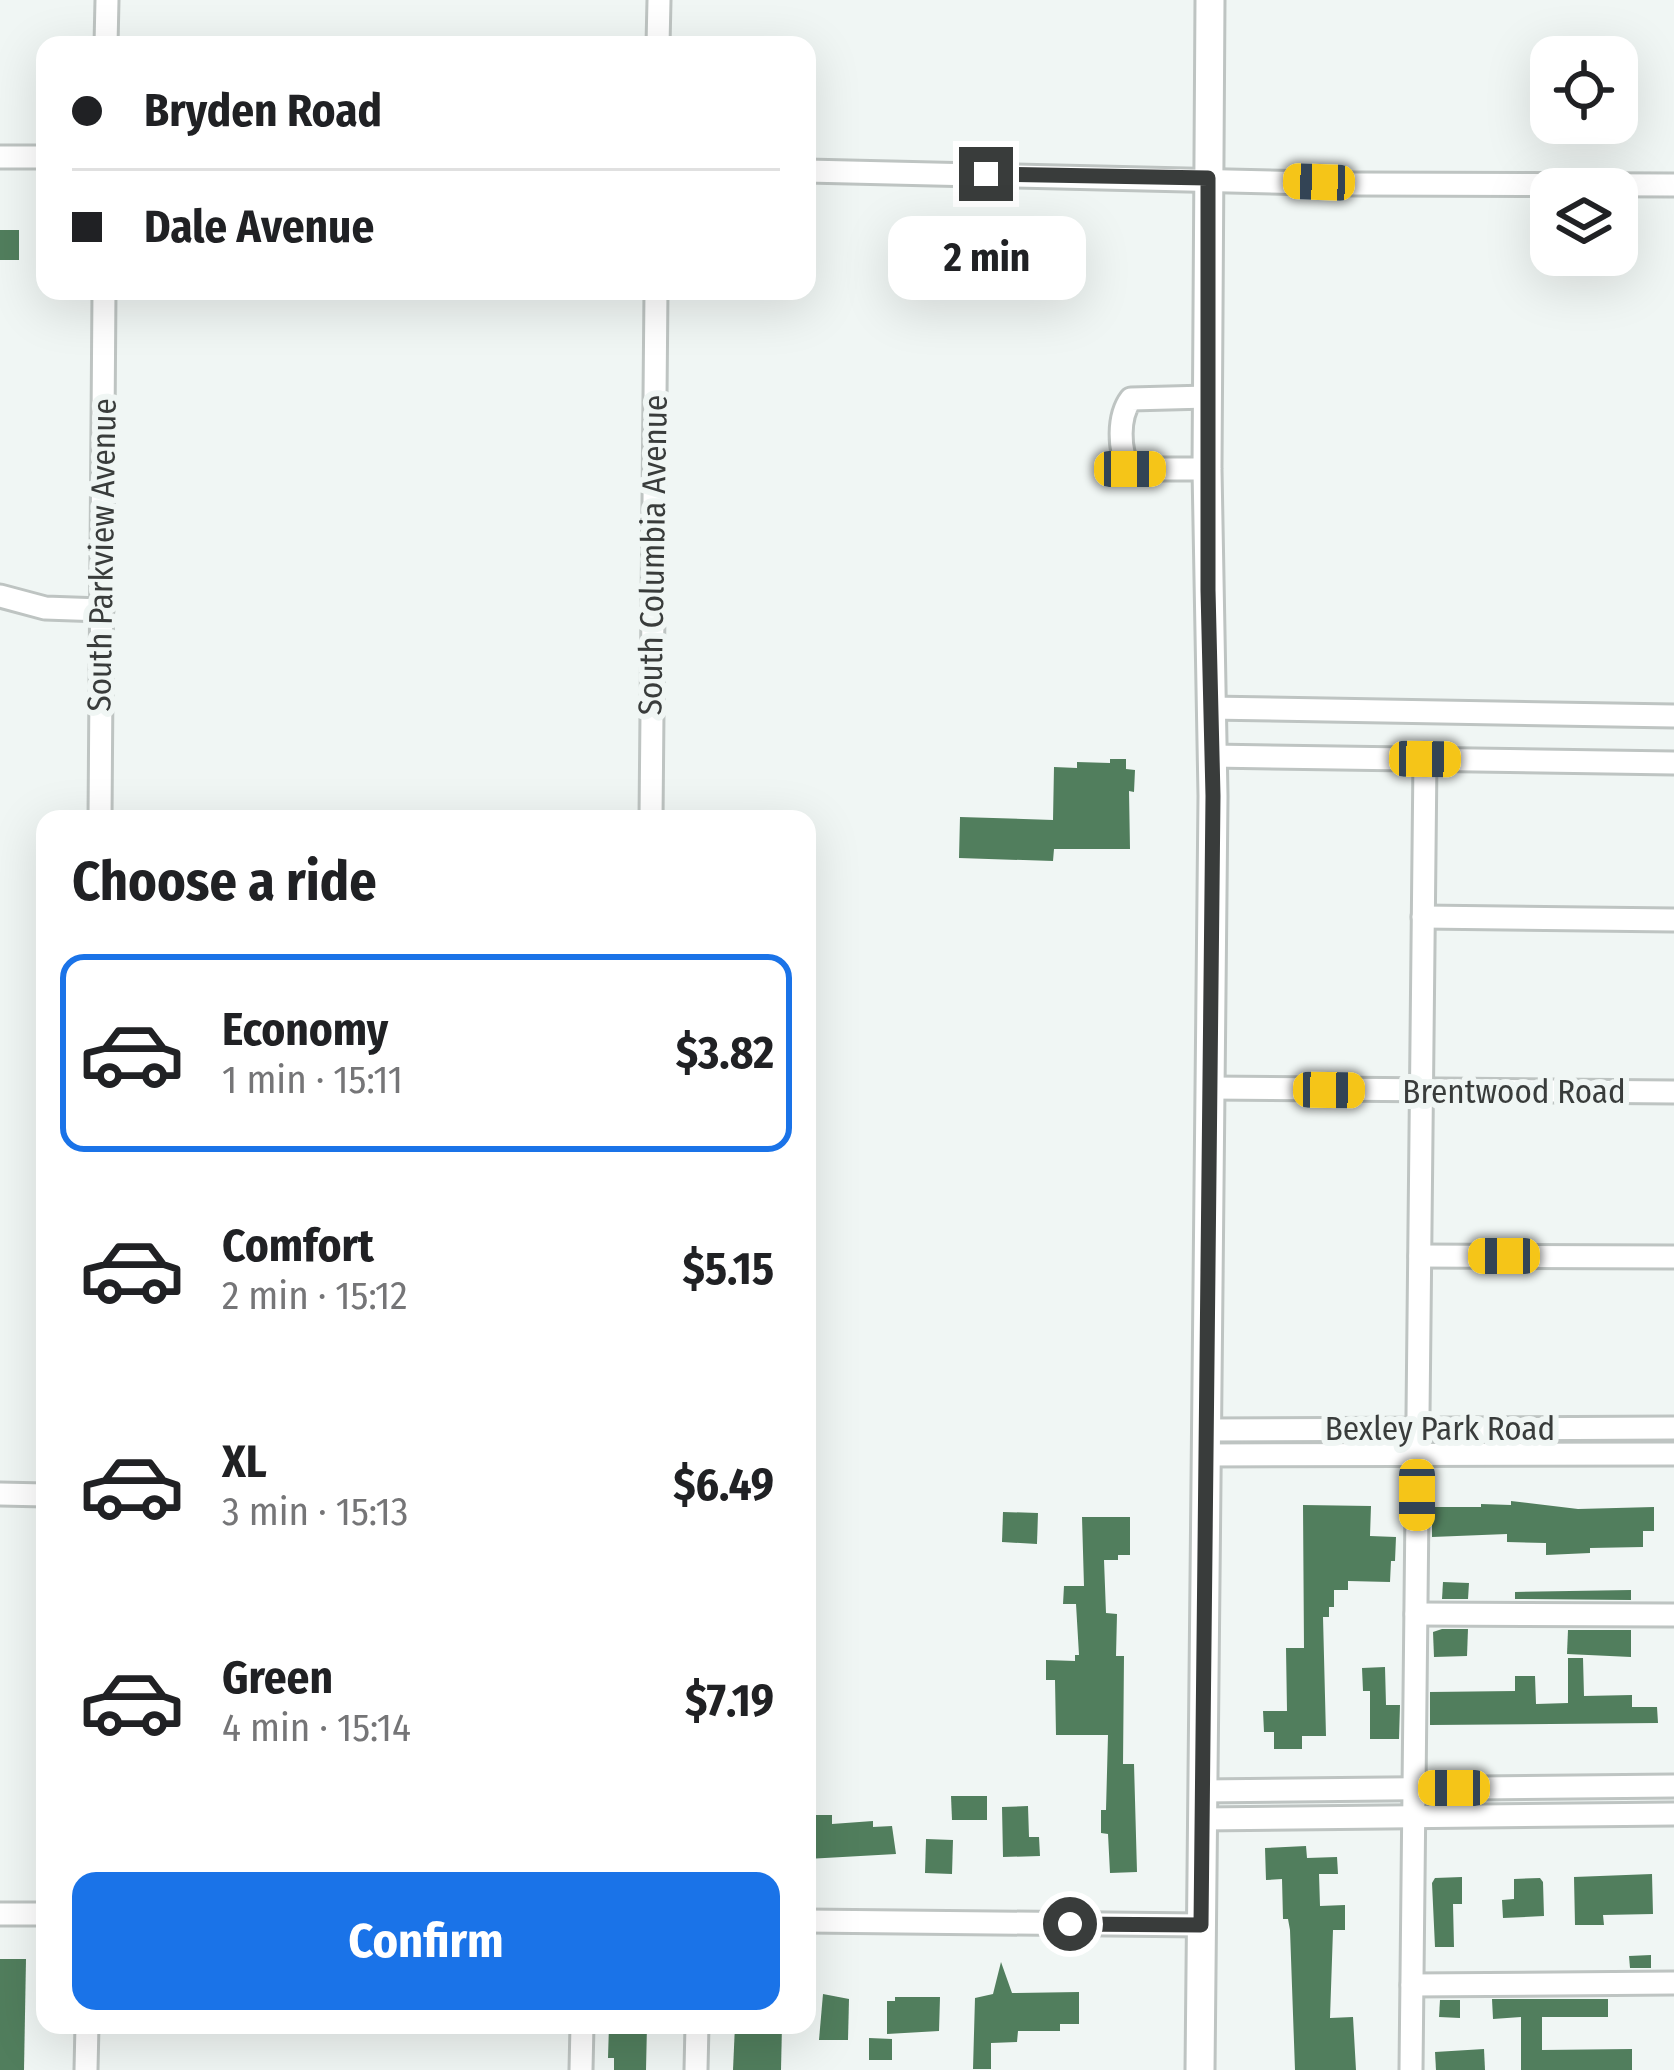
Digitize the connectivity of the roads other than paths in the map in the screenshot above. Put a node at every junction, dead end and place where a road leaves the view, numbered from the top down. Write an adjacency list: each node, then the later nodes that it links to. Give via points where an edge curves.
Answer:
1 (107, 0): 4 (street)
2 (659, 0): 5 (street)
3 (1210, 0): 9 (main road)
4 (106, 36)
5 (658, 36)
6 (0, 157): 7 (street)
7 (36, 158)
8 (816, 171): 9 (street)
9 (1208, 178): 10 (street); 13 (main road)
10 (1674, 185)
11 (104, 300): 16 (street, South Parkview Avenue)
12 (656, 300): 23 (street, South Columbia Avenue)
13 (1208, 397): 14 (main road); 14 (street, via 1131,399 1122,446 1130,469)
14 (1207, 469): 17 (main road)
15 (0, 596): 16 (street)
16 (101, 610): 22 (street, South Parkview Avenue)
17 (1209, 708): 18 (street); 19 (main road)
18 (1674, 716)
19 (1212, 756): 20 (street); 26 (main road)
20 (1425, 759): 21 (street); 24 (street)
21 (1674, 763)
22 (100, 810)
23 (651, 810)
24 (1424, 916): 25 (street); 27 (street)
25 (1674, 920)
26 (1210, 1088): 27 (street, Brentwood Road); 34 (main road)
27 (1421, 1091): 28 (street, Brentwood Road); 29 (street)
28 (1674, 1092)
29 (1420, 1256): 30 (street); 33 (street)
30 (1674, 1257)
31 (1616, 1428): 32 (street, Bexley Park Road); 33 (street, Bexley Park Road); 35 (street)
32 (1674, 1428)
33 (1418, 1429): 34 (street, Bexley Park Road); 37 (street)
34 (1207, 1443): 37 (street, Bexley Park Road); 45 (main road)
35 (1616, 1454): 36 (street, Bexley Park Road); 37 (street, Bexley Park Road)
36 (1674, 1454)
37 (1418, 1455): 40 (street)
38 (0, 1494): 39 (street)
39 (36, 1495)
40 (1416, 1614): 41 (street); 44 (street)
41 (1674, 1615)
42 (1674, 1786): 43 (street)
43 (1612, 1787): 44 (street); 47 (street)
44 (1414, 1789): 45 (street); 48 (street)
45 (1202, 1805): 48 (street); 52 (main road)
46 (1674, 1814): 47 (street)
47 (1612, 1815): 48 (street)
48 (1414, 1817): 54 (street)
49 (0, 1914): 50 (street)
50 (36, 1915)
51 (816, 1921): 52 (street)
52 (1201, 1925): 61 (main road)
53 (1674, 1983): 54 (street)
54 (1412, 1985): 62 (street)
55 (87, 2034): 58 (street)
56 (582, 2034): 59 (street)
57 (697, 2034): 60 (street)
58 (86, 2070)
59 (581, 2070)
60 (697, 2070)
61 (1200, 2070)
62 (1411, 2070)

